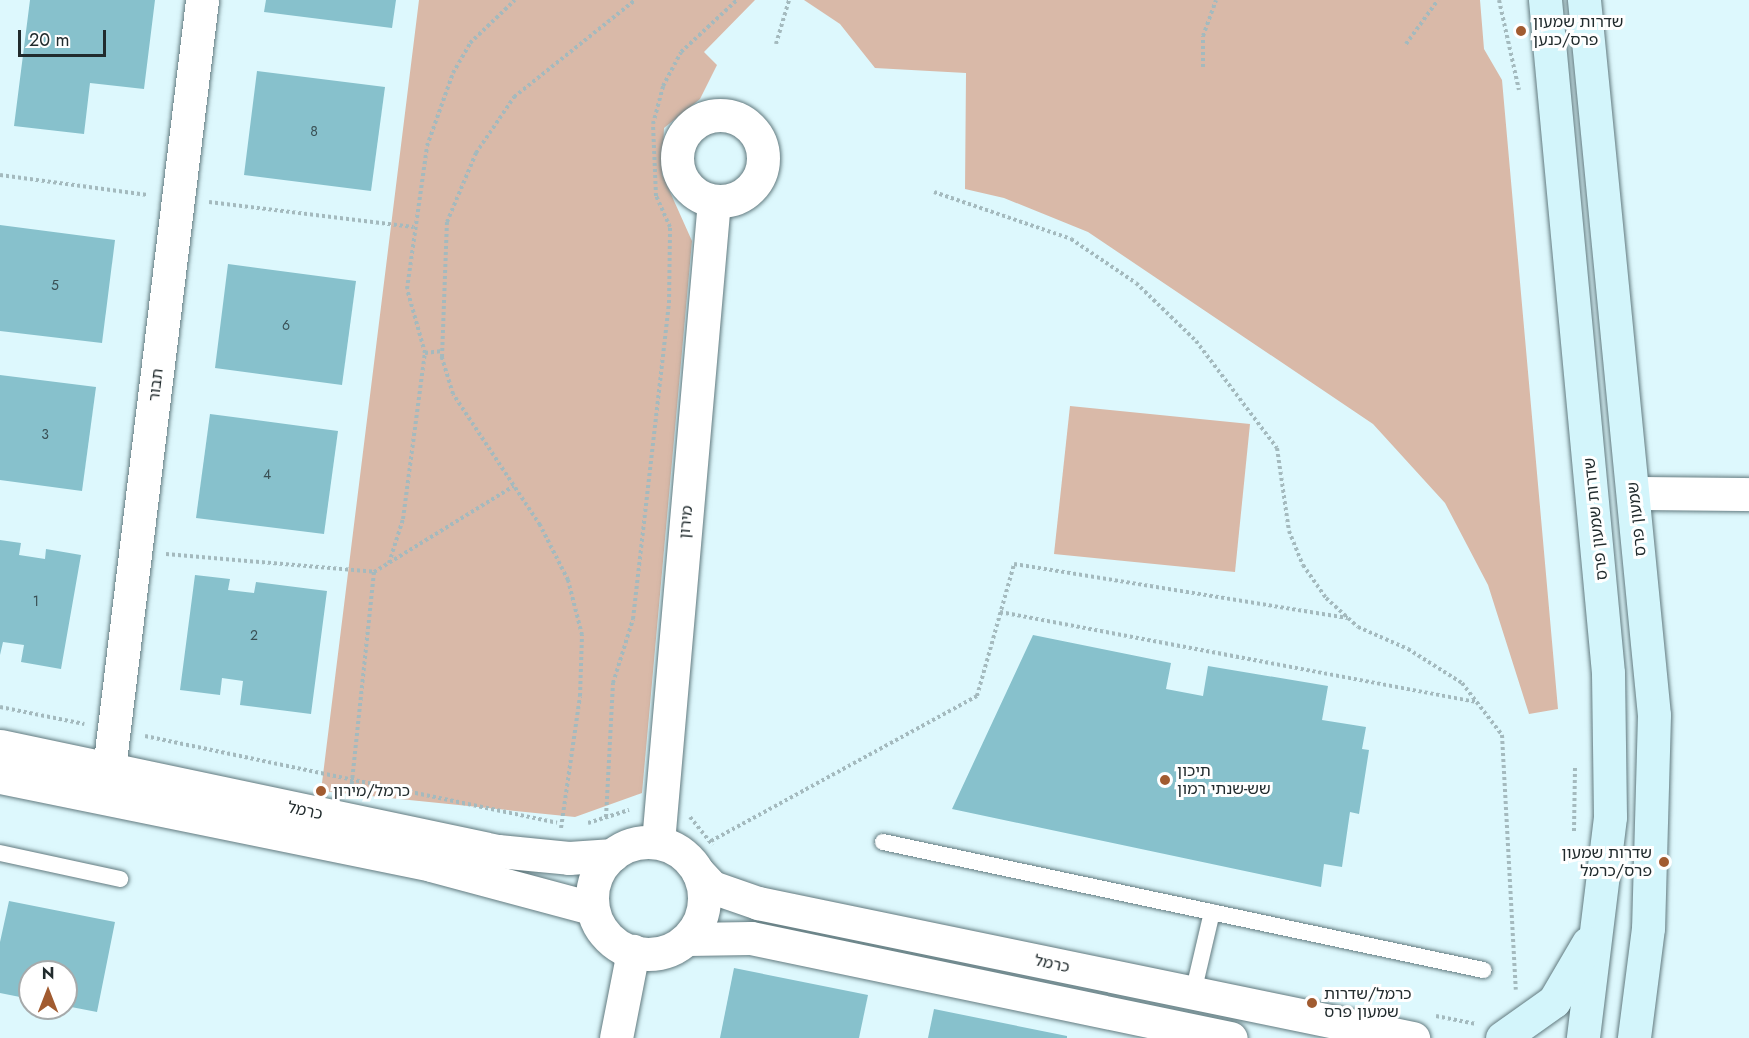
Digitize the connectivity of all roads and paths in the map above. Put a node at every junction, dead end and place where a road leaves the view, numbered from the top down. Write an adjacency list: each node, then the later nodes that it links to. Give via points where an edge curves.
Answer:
1 (202, 0): 22 (street, תבור)
2 (515, 0): 18 (path, via 470,43 453,73 427,146 408,289)
3 (635, 0): 17 (path, via 514,97 476,153 447,222)
4 (737, 0): 36 (path, via 681,52 663,86 653,124 656,196 670,227 669,303 633,619 614,683)
5 (789, 0): 11 (path)
6 (1216, 0): 13 (path, via 1203,36)
7 (1438, 0): 12 (path)
8 (1499, 0): 14 (path)
9 (1545, 0): 50 (street, שדרות שמעון פרס, via 1608,673 1610,817)
10 (1584, 0): 20 (street, שמעון פרס)
11 (776, 44)
12 (1406, 44)
13 (1203, 67)
14 (1522, 98)
15 (934, 192): 26 (path, via 1071,239 1136,283 1196,341 1277,448 1289,531 1303,565)
16 (714, 201): 35 (street, מירון)
17 (442, 351): 18 (path); 19 (path, via 453,394)
18 (425, 353): 23 (path, via 403,519)
19 (514, 486): 23 (path); 38 (path, via 568,580 582,634 580,696)
20 (1634, 493): 21 (street); 61 (street, שמעון פרס, via 1654,715 1648,928)
21 (1749, 494)
22 (136, 551): 24 (path); 29 (street, תבור)
23 (389, 563): 24 (path)
24 (374, 572): 34 (path)
25 (1000, 612): 26 (path, via 1014,564); 27 (path); 43 (path, via 977,696)
26 (1348, 618): 27 (path, via 1462,683)
27 (1476, 702): 55 (path, via 1502,735)
28 (0, 707): 29 (path)
29 (114, 730): 32 (street, תבור); 34 (path)
30 (0, 746): 32 (street, כרמל)
31 (1575, 758): 42 (path)
32 (109, 769): 37 (street, כרמל)
33 (0, 777): 48 (street, כרמל, via 431,865)
34 (352, 779): 37 (path); 38 (path)
35 (661, 809): 36 (path, via 634,808); 43 (street, מירון); 43 (path, via 694,818)
36 (606, 817): 39 (path)
37 (348, 820): 46 (street, כרמל, via 498,851)
38 (562, 824): 40 (path); 46 (path)
39 (579, 824)
40 (570, 826)
41 (883, 842): 49 (lane)
42 (1574, 842)
43 (693, 852): 45 (street, via 641,842); 51 (street, via 705,904); 54 (street, כרמל, via 712,887 758,903)
44 (0, 853): 47 (lane)
45 (613, 855): 46 (street, כרמל); 48 (street, via 594,881)
46 (556, 857)
47 (120, 879)
48 (592, 908): 52 (street, via 610,939)
49 (1212, 912): 53 (lane); 54 (lane)
50 (1600, 917): 57 (street, via 1554,1002); 60 (street, שדרות שמעון פרס)
51 (688, 939): 52 (street, via 658,954); 59 (street, via 751,938)
52 (633, 951): 58 (street)
53 (1483, 970)
54 (1193, 993): 56 (street, כרמל)
55 (1516, 995)
56 (1422, 1026): 57 (path, via 1458,1024)
57 (1491, 1031)
58 (616, 1038)
59 (1231, 1038)
60 (1582, 1038)
61 (1634, 1038)

